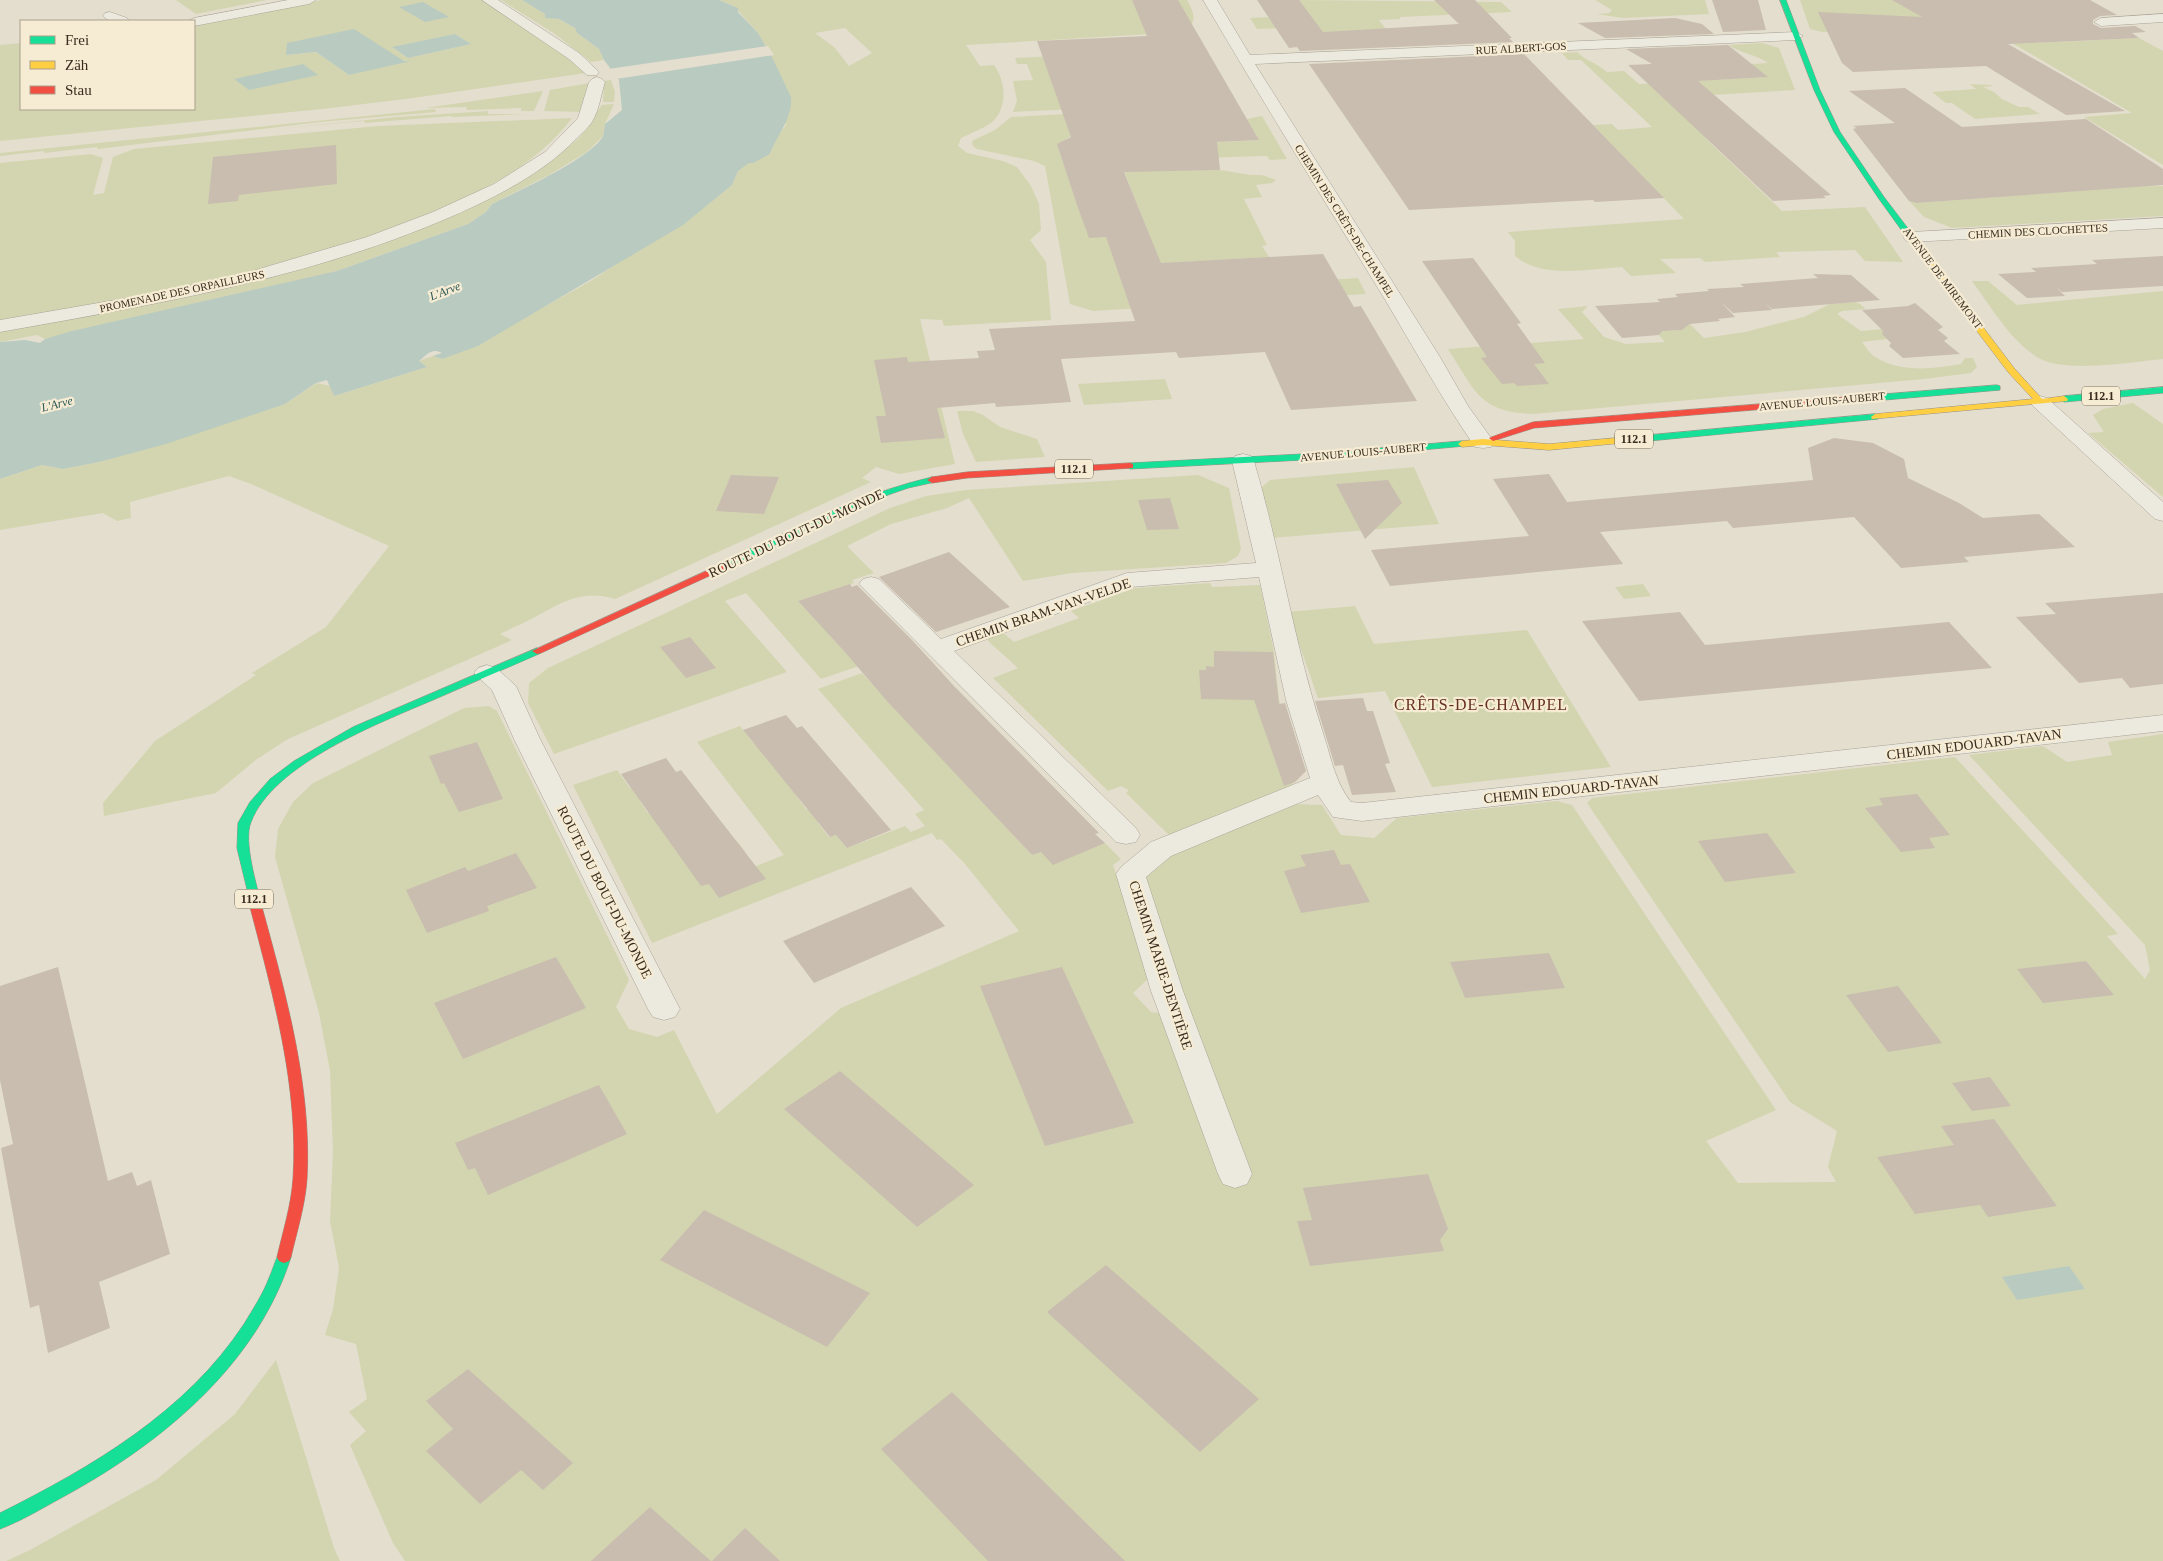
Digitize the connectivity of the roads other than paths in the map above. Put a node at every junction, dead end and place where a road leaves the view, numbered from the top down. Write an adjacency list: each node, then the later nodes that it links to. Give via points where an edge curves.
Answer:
1 (309, 0): 6 (street)
2 (489, 0): 12 (street, PROMENADE DES ORPAILLEURS, via 574,56 594,77 596,98 578,130 558,150 516,179 460,207 348,249 267,273 157,299)
3 (1210, 0): 9 (street, CHEMIN DES CRÊTS-DE-CHAMPEL)
4 (1783, 0): 8 (main road, AVENUE DE MIREMONT)
5 (2163, 18): 7 (street)
6 (195, 22)
7 (2100, 22)
8 (1796, 36): 9 (street, RUE ALBERT-GOS); 11 (main road, AVENUE DE MIREMONT, via 1836,132)
9 (1246, 60): 16 (street, CHEMIN DES CRÊTS-DE-CHAMPEL)
10 (2163, 223): 11 (street, CHEMIN DES CLOCHETTES)
11 (1912, 237): 13 (main road, AVENUE DE MIREMONT)
12 (0, 326)
13 (2025, 385): 15 (main road, AVENUE DE MIREMONT); 15 (main road, AVENUE LOUIS-AUBERT / 112.1); 16 (main road, AVENUE LOUIS-AUBERT / 112.1, via 1533,425)
14 (2163, 390): 15 (main road, AVENUE LOUIS-AUBERT / 112.1)
15 (2042, 393): 16 (main road, AVENUE LOUIS-AUBERT / 112.1, via 1549,447); 18 (street, AVENUE DE MIREMONT)
16 (1482, 442): 17 (main road, AVENUE LOUIS-AUBERT / 112.1)
17 (1243, 460): 19 (street, CHEMIN EDOUARD-TAVAN); 22 (main road, ROUTE DU BOUT-DU-MONDE / 112.1, via 967,475 900,487 860,502 672,591)
18 (2163, 514)
19 (1270, 569): 21 (street, CHEMIN BRAM-VAN-VELDE, via 1127,580); 24 (street, CHEMIN EDOUARD-TAVAN, via 1299,700)
20 (871, 584): 21 (street, CHEMIN BRAM-VAN-VELDE)
21 (937, 649): 25 (street, CHEMIN BRAM-VAN-VELDE)
22 (487, 673): 26 (street, ROUTE DU BOUT-DU-MONDE, via 504,686 527,739); 28 (main road, ROUTE DU BOUT-DU-MONDE / 112.1, via 355,730 304,758 278,777 257,801 244,824 245,855 276,984 294,1073 296,1103 299,1177 296,1212 286,1256 270,1298 240,1344 199,1393 134,1446 73,1484)
23 (2163, 723): 24 (street, CHEMIN EDOUARD-TAVAN, via 1362,812 1343,811)
24 (1325, 782): 27 (street, CHEMIN MARIE-DENTIÈRE, via 1161,849 1131,874 1167,991)
25 (1126, 835)
26 (664, 1009)
27 (1235, 1174)
28 (0, 1521)

